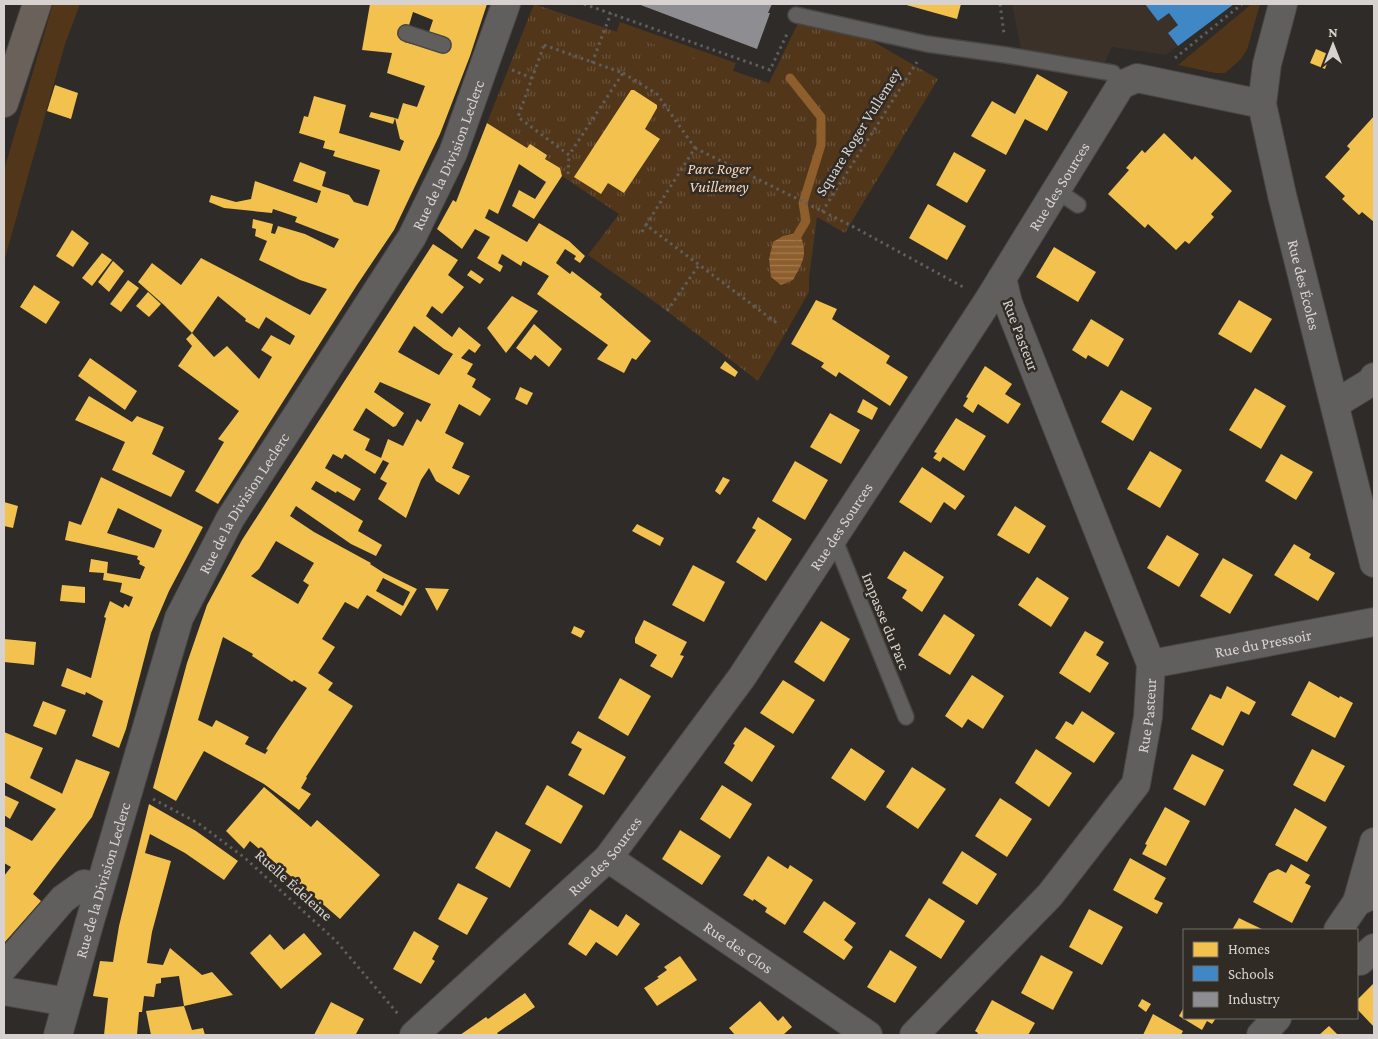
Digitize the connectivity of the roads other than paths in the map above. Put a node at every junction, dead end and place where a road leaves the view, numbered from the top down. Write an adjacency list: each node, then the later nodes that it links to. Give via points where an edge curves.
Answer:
1 (37, 4): 8 (main road)
2 (506, 4): 20 (street, Rue de la Division Leclerc, via 453,153 412,237 230,519 179,618)
3 (1283, 4): 9 (street, Rue des Écoles)
4 (796, 14): 7 (lane, via 927,44 1113,73)
5 (406, 33): 6 (lane)
6 (442, 45)
7 (1121, 85): 9 (street, via 1137,78); 10 (street, Rue des Sources, via 1067,197)
8 (4, 104)
9 (1262, 104): 12 (street, Rue des Écoles)
10 (995, 290): 13 (street, Rue des Sources); 16 (street, Rue Pasteur, via 1008,303)
11 (1374, 377): 12 (street)
12 (1335, 404): 14 (street, Rue des Écoles)
13 (834, 538): 17 (lane, Impasse du Parc); 19 (street, Rue des Sources, via 742,677)
14 (1374, 563)
15 (1374, 622): 16 (street, Rue du Pressoir)
16 (1151, 664): 30 (street, Rue Pasteur, via 1148,717 1136,784 1050,895)
17 (906, 717)
18 (1374, 842): 21 (street)
19 (608, 858): 27 (street, Rue des Sources); 29 (street, Rue des Clos)
20 (100, 887): 23 (street, via 84,884 63,899); 25 (street, Rue de la Division Leclerc)
21 (1366, 898): 22 (street)
22 (1339, 929)
23 (4, 967)
24 (4, 991): 25 (street)
25 (67, 1002): 28 (street, Rue de la Division Leclerc)
26 (1276, 1019): 31 (street)
27 (414, 1034)
28 (58, 1035)
29 (868, 1035)
30 (914, 1035)
31 (1261, 1035)

